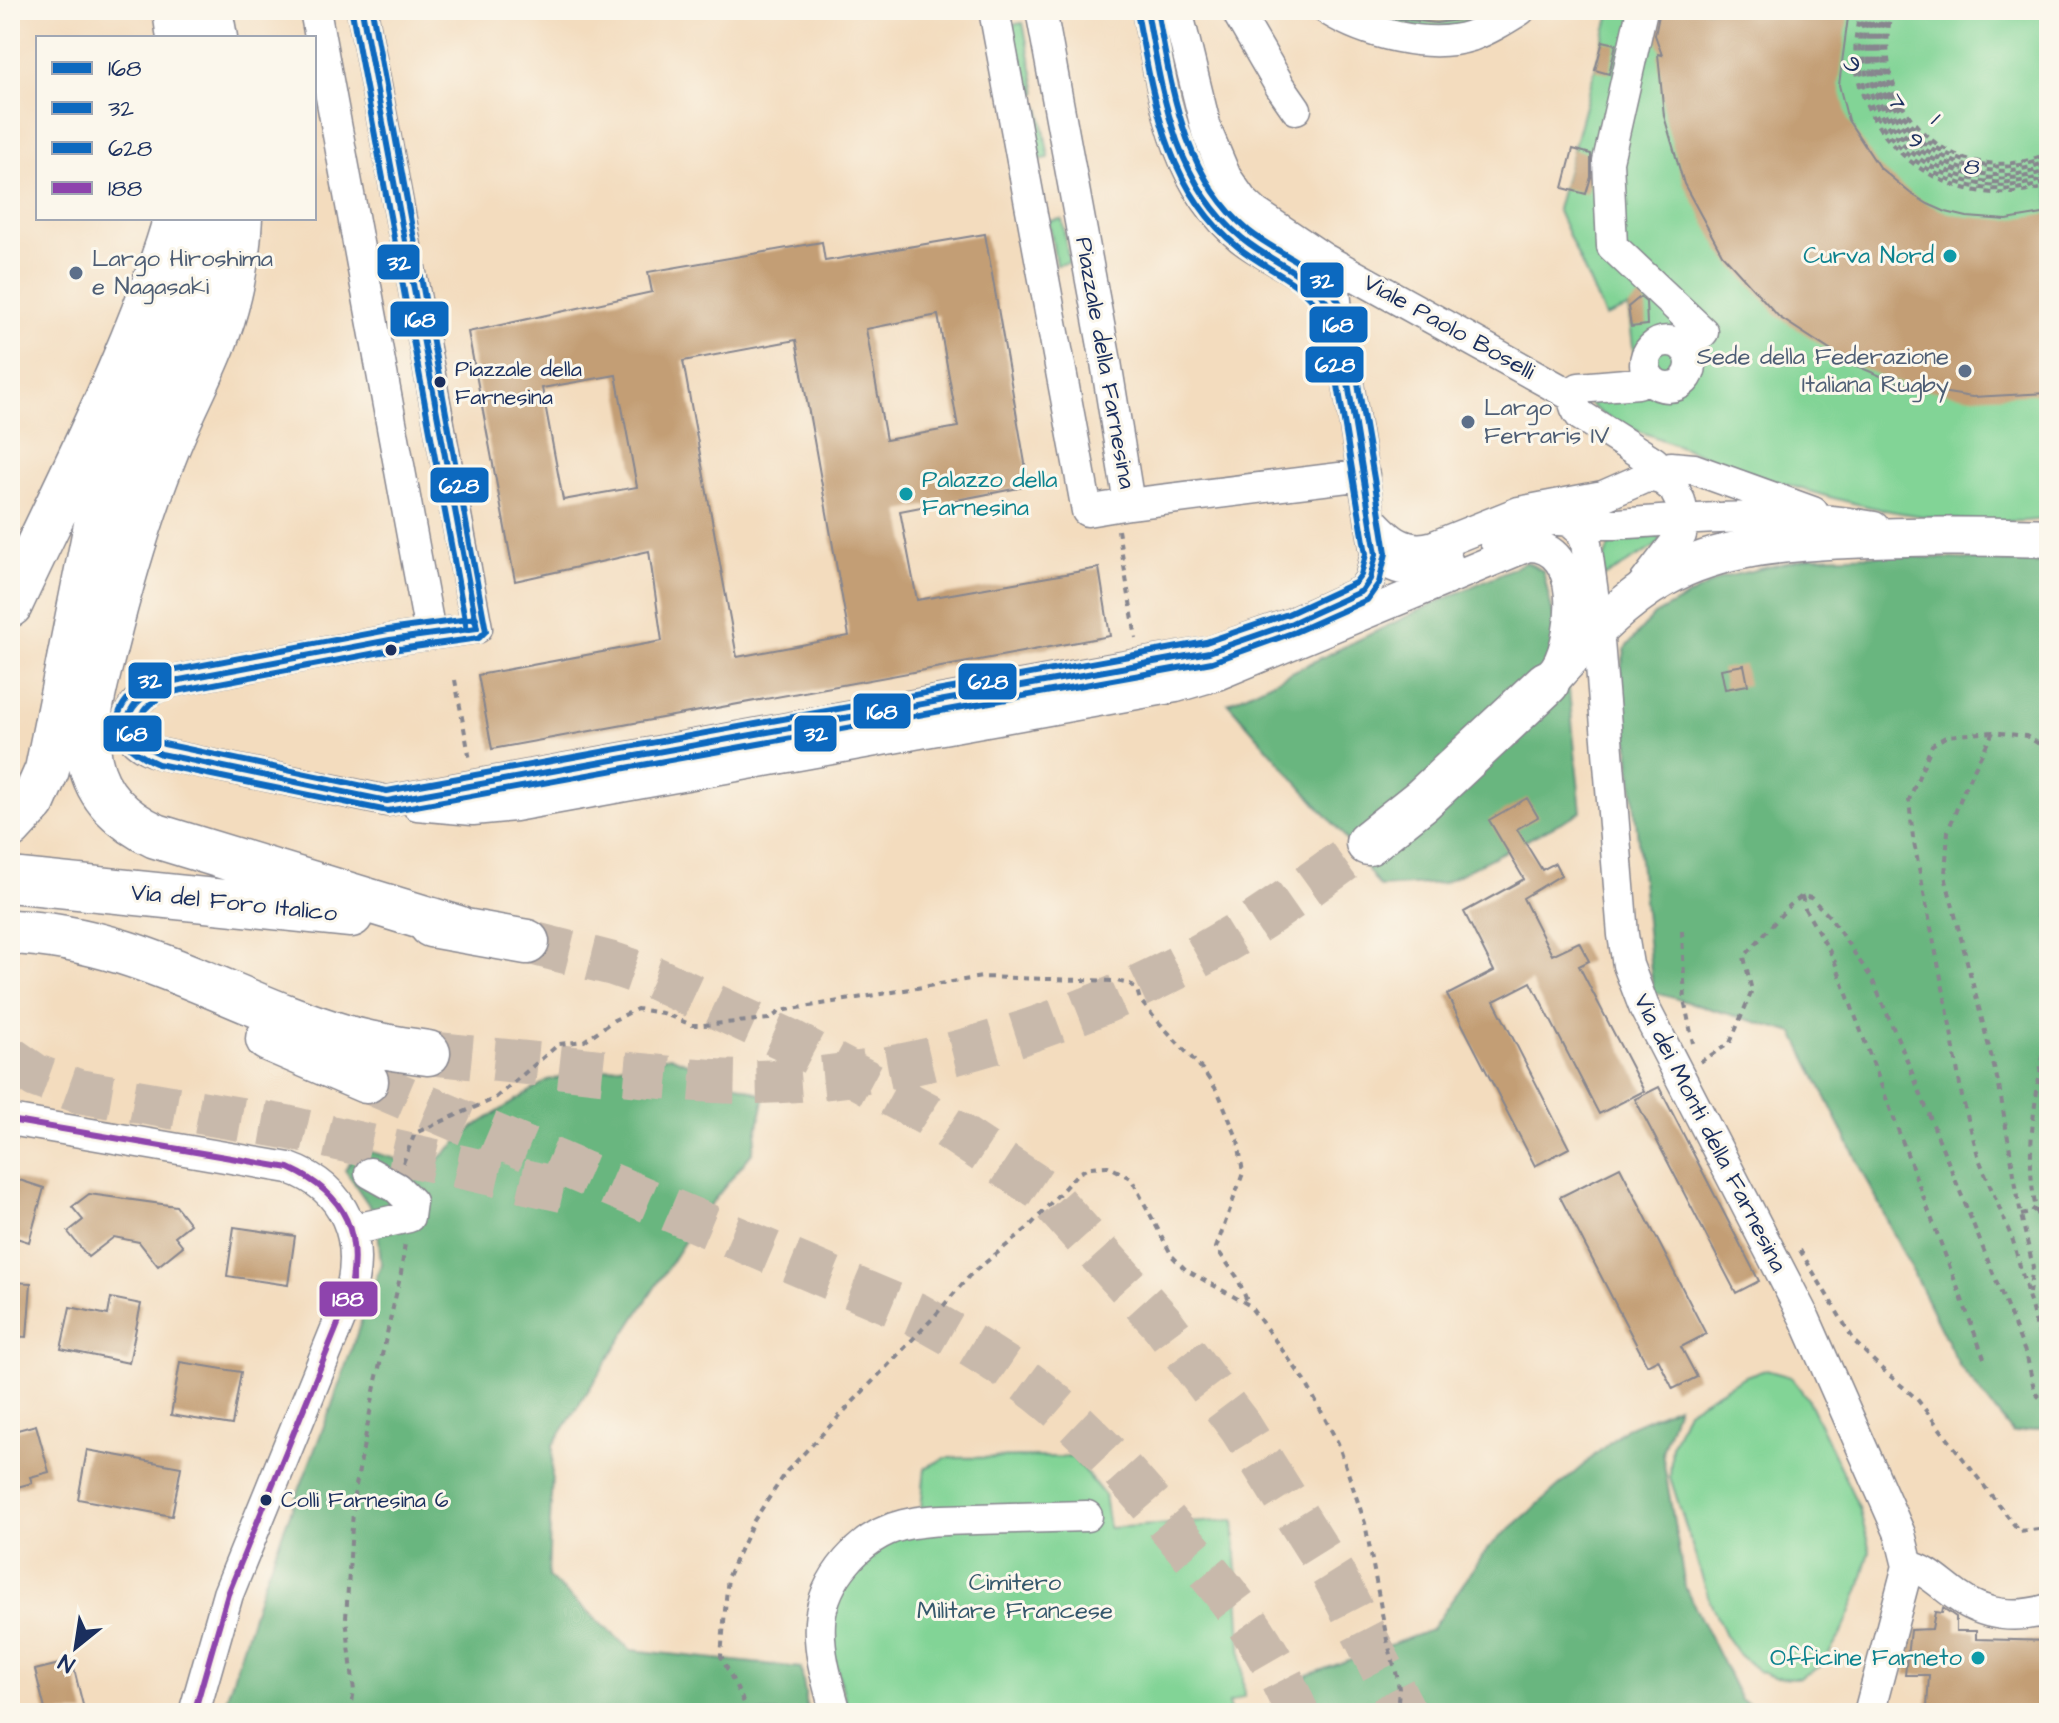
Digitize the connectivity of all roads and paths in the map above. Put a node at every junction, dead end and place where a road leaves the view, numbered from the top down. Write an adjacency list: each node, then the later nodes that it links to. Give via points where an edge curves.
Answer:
1 (175, 10): 14 (highway)
2 (210, 10): 15 (highway)
3 (315, 10): 41 (street)
4 (362, 10): 41 (street, via 477,628)
5 (994, 10): 24 (street, Piazzale della Farnesina)
6 (1041, 10): 23 (street, Piazzale della Farnesina)
7 (1147, 10): 22 (street, Viale Paolo Boselli, via 1169,123 1197,186 1239,236 1319,290)
8 (1177, 10): 21 (street, Viale Paolo Boselli, via 1200,110 1226,177 1256,213)
9 (1236, 10): 16 (street)
10 (1328, 10): 11 (street, via 1380,33 1441,41 1468,37)
11 (1520, 10)
12 (1642, 10): 25 (street, via 1608,161 1612,246 1703,332 1685,349 1690,370 1681,382 1667,386 1643,379 1583,386 1577,390)
13 (1877, 10): 17 (path, via 1887,81 1904,117 1924,139 1953,157 1985,166); 17 (path, via 1871,41 1875,80 1887,111 1911,143 1941,164 1979,177 2013,178); 17 (path, 8, via 1860,51 1863,81 1879,120 1904,151 1936,174 1966,186 2009,190)
14 (179, 36)
15 (215, 36)
16 (1296, 109)
17 (2049, 170)
18 (175, 220): 39 (highway, via 135,336)
19 (202, 220): 51 (highway, via 186,297 100,505 50,762 33,802)
20 (240, 220): 55 (highway, via 225,313 137,527 116,604 91,711 92,769 115,809 156,836)
21 (1323, 258): 22 (street, Viale Paolo Boselli, via 1336,285); 25 (street, Viale Paolo Boselli)
22 (1338, 322): 26 (street)
23 (1106, 362): 24 (street); 29 (street, Piazzale della Farnesina)
24 (1060, 369): 29 (street, Piazzale della Farnesina, via 1087,511)
25 (1581, 410): 27 (street, Viale Paolo Boselli, via 1643,454); 28 (street, via 1613,453 1614,468)
26 (1364, 475): 29 (street); 30 (street)
27 (1657, 476): 28 (street); 31 (street, Viale Paolo Boselli, via 1678,496); 32 (street, via 1677,467 1704,471)
28 (1603, 496): 30 (street, via 1519,512 1419,549 1393,542)
29 (1129, 504)
30 (1370, 518): 36 (street)
31 (1684, 518): 32 (street); 33 (street); 38 (street, via 1675,546)
32 (1835, 521): 34 (street)
33 (1572, 523): 36 (street, via 1552,520 1518,529 1421,571 1392,567); 40 (street, Via dei Monti della Farnesina, via 1586,543)
34 (1914, 535): 35 (main road); 38 (main road, via 1726,552 1664,578)
35 (2049, 538)
36 (1376, 554): 44 (street, via 1362,591 1267,633 1196,655)
37 (1123, 559): 42 (path)
38 (1628, 603): 40 (main road)
39 (10, 605)
40 (1598, 629): 45 (main road); 80 (street, Via dei Monti della Farnesina, via 1618,892 1633,980 1805,1319 1900,1534)
41 (430, 633): 50 (street, via 169,682 142,694 130,710 131,731 146,749)
42 (1136, 638)
43 (455, 680): 49 (path)
44 (1053, 680): 46 (street); 50 (street)
45 (1547, 683): 46 (street, via 1567,645 1571,609 1562,566 1544,548 1533,546 1217,675); 52 (highway)
46 (1157, 691): 50 (street, via 505,807 448,809)
47 (1993, 732): 48 (path, via 2026,736); 68 (path, via 1948,831 1945,876 1999,1086); 73 (path, via 1947,736 1932,745 1909,800 1962,1097)
48 (2049, 750)
49 (470, 760)
50 (387, 801)
51 (10, 827)
52 (1368, 843)
53 (10, 880): 55 (highway, Via del Foro Italico)
54 (1802, 896): 61 (path, via 1744,957 1752,991 1730,1043); 75 (path, via 1833,957); 77 (path, via 1829,916 1872,979 2027,1357 2035,1393 2040,1398)
55 (458, 928): 58 (highway)
56 (1682, 931): 61 (path, via 1685,1004)
57 (10, 933): 60 (highway, via 106,945 321,1029); 63 (highway)
58 (527, 942)
59 (2049, 1019): 67 (path, via 2031,1128)
60 (428, 1053)
61 (1700, 1062): 62 (path)
62 (1704, 1070)
63 (366, 1081)
64 (10, 1120): 70 (street, via 289,1168 327,1189)
65 (370, 1173): 66 (street)
66 (397, 1188): 69 (street, via 411,1202); 74 (path, via 415,1133 494,1099 559,1044 584,1041 637,1009 703,1025 769,1019 781,1011 981,977 1116,981 1137,990 1153,1016 1202,1069 1227,1111 1243,1173 1216,1248)
67 (2035, 1208): 68 (path); 72 (path)
68 (2021, 1215): 73 (path, via 2033,1267)
69 (409, 1217): 70 (street); 83 (path, via 354,1496 346,1618 354,1691)
70 (351, 1230): 82 (street, via 356,1257 349,1297 228,1594)
71 (1795, 1240): 79 (path, via 1855,1342 1917,1399 2019,1531)
72 (2049, 1245)
73 (2028, 1298): 76 (path)
74 (1249, 1305): 84 (path, via 1186,1270 1172,1256 1131,1178 1108,1166 1077,1174 1029,1227 969,1276 787,1471 753,1522 728,1576 721,1656); 86 (path, via 1305,1381 1338,1443 1365,1523 1397,1676)
75 (1984, 1358)
76 (2049, 1371)
77 (2049, 1391)
78 (1087, 1516): 85 (street, via 924,1521 885,1531 867,1543 832,1584 820,1621 823,1663)
79 (2049, 1524)
80 (1908, 1566): 81 (street, via 1979,1608 2004,1615); 87 (street)
81 (2049, 1609)
82 (194, 1713)
83 (350, 1713)
84 (749, 1713)
85 (836, 1713)
86 (1397, 1713)
87 (1869, 1713)

